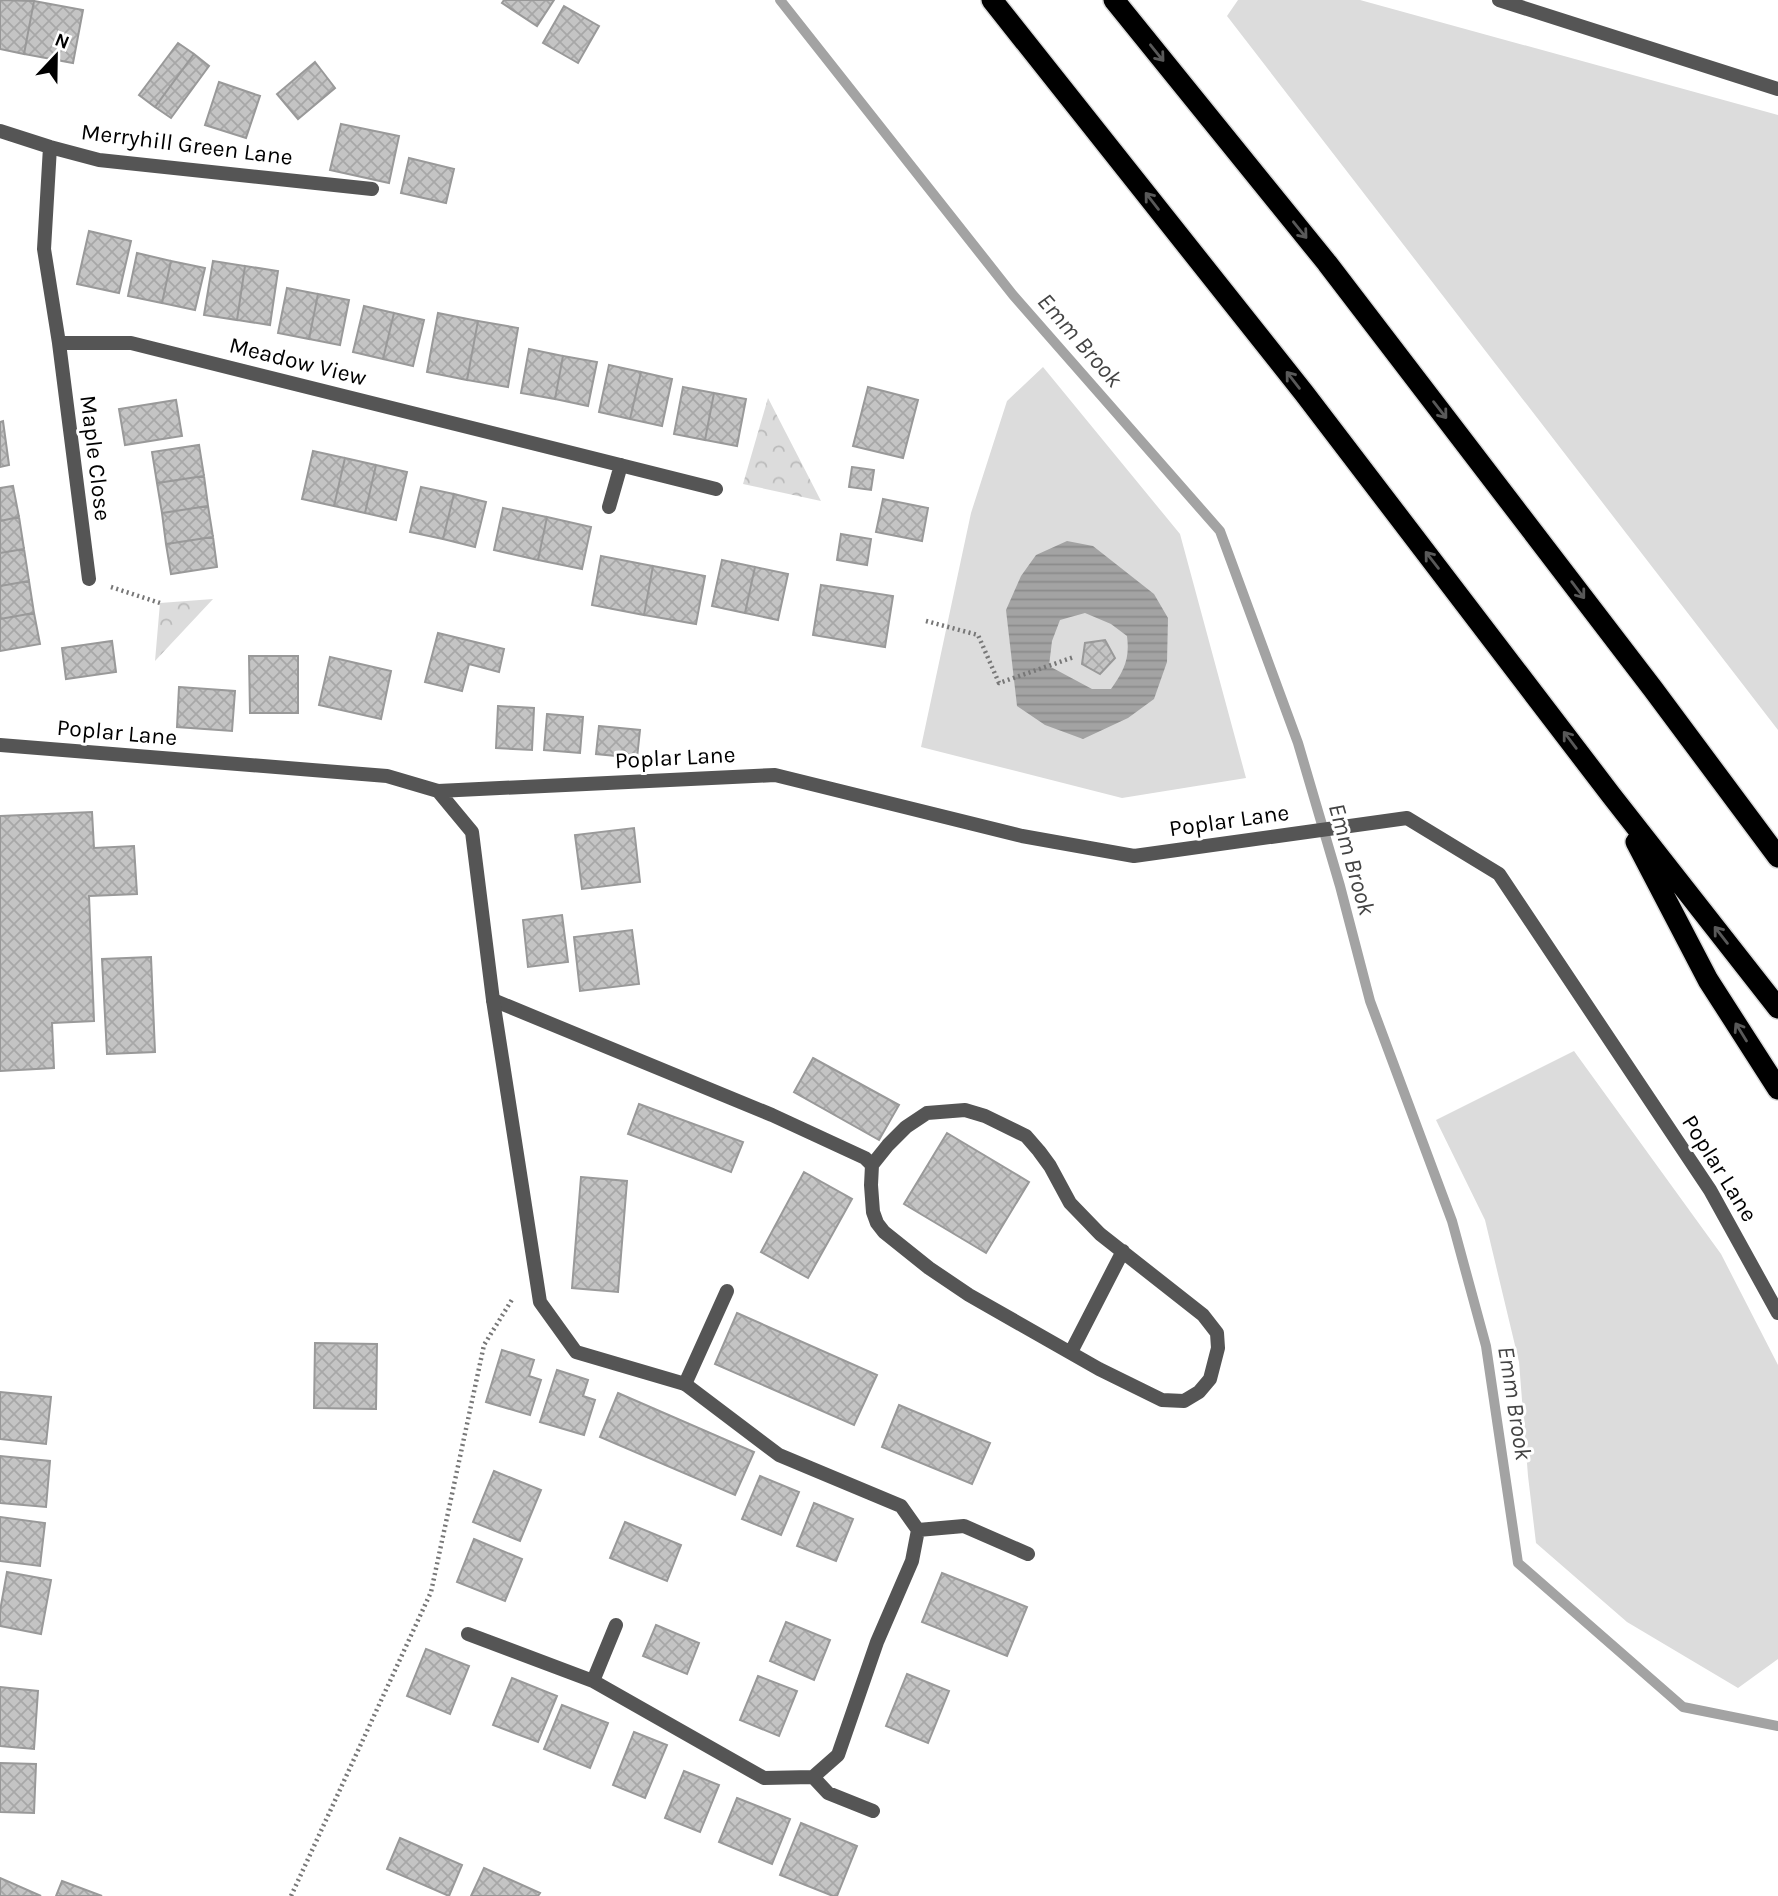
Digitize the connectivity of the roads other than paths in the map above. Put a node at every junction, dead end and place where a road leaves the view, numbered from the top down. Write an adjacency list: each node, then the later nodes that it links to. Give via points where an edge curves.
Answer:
1 (992, 0): 15 (highway, one-way to 1, via 1304,393)
2 (1114, 0): 16 (highway, one-way to 16, via 1335,274)
3 (1499, 0): 4 (street)
4 (1778, 89)
5 (0, 131): 6 (street, Merryhill Green Lane)
6 (50, 147): 7 (street, Merryhill Green Lane, via 99,160); 8 (street, via 44,249)
7 (372, 189)
8 (59, 343): 9 (street, Meadow View, via 131,343); 12 (street, Maple Close)
9 (621, 465): 10 (street, Meadow View); 11 (street)
10 (716, 489)
11 (609, 506)
12 (89, 579)
13 (0, 745): 14 (street, Poplar Lane, via 387,776)
14 (438, 791): 17 (street, via 472,832); 23 (street, Poplar Lane, via 775,775 1022,836 1134,856 1407,818 1499,874 1710,1190)
15 (1611, 795): 18 (highway, one-way to 15); 19 (highway, one-way to 15, via 1708,980)
16 (1778, 857)
17 (493, 1000): 20 (street, via 772,1115); 25 (street, via 540,1302 576,1352)
18 (1778, 1008)
19 (1778, 1089)
20 (872, 1165): 21 (street, via 888,1144 927,1113 965,1110 985,1116 1026,1136 1050,1166 1070,1203); 24 (street, via 873,1212 884,1232 969,1295)
21 (1123, 1251): 24 (street); 24 (street, via 1203,1315 1217,1332 1210,1379 1184,1401 1162,1400)
22 (727, 1291): 25 (street)
23 (1778, 1313)
24 (1071, 1352)
25 (685, 1384): 26 (street, via 779,1455 901,1506)
26 (918, 1530): 27 (street, via 964,1526); 31 (street, via 912,1561 877,1642 838,1755)
27 (1028, 1554)
28 (616, 1625): 30 (street)
29 (468, 1634): 30 (street)
30 (593, 1681): 31 (street, via 764,1779)
31 (813, 1777): 32 (street, via 828,1793)
32 (873, 1811)

